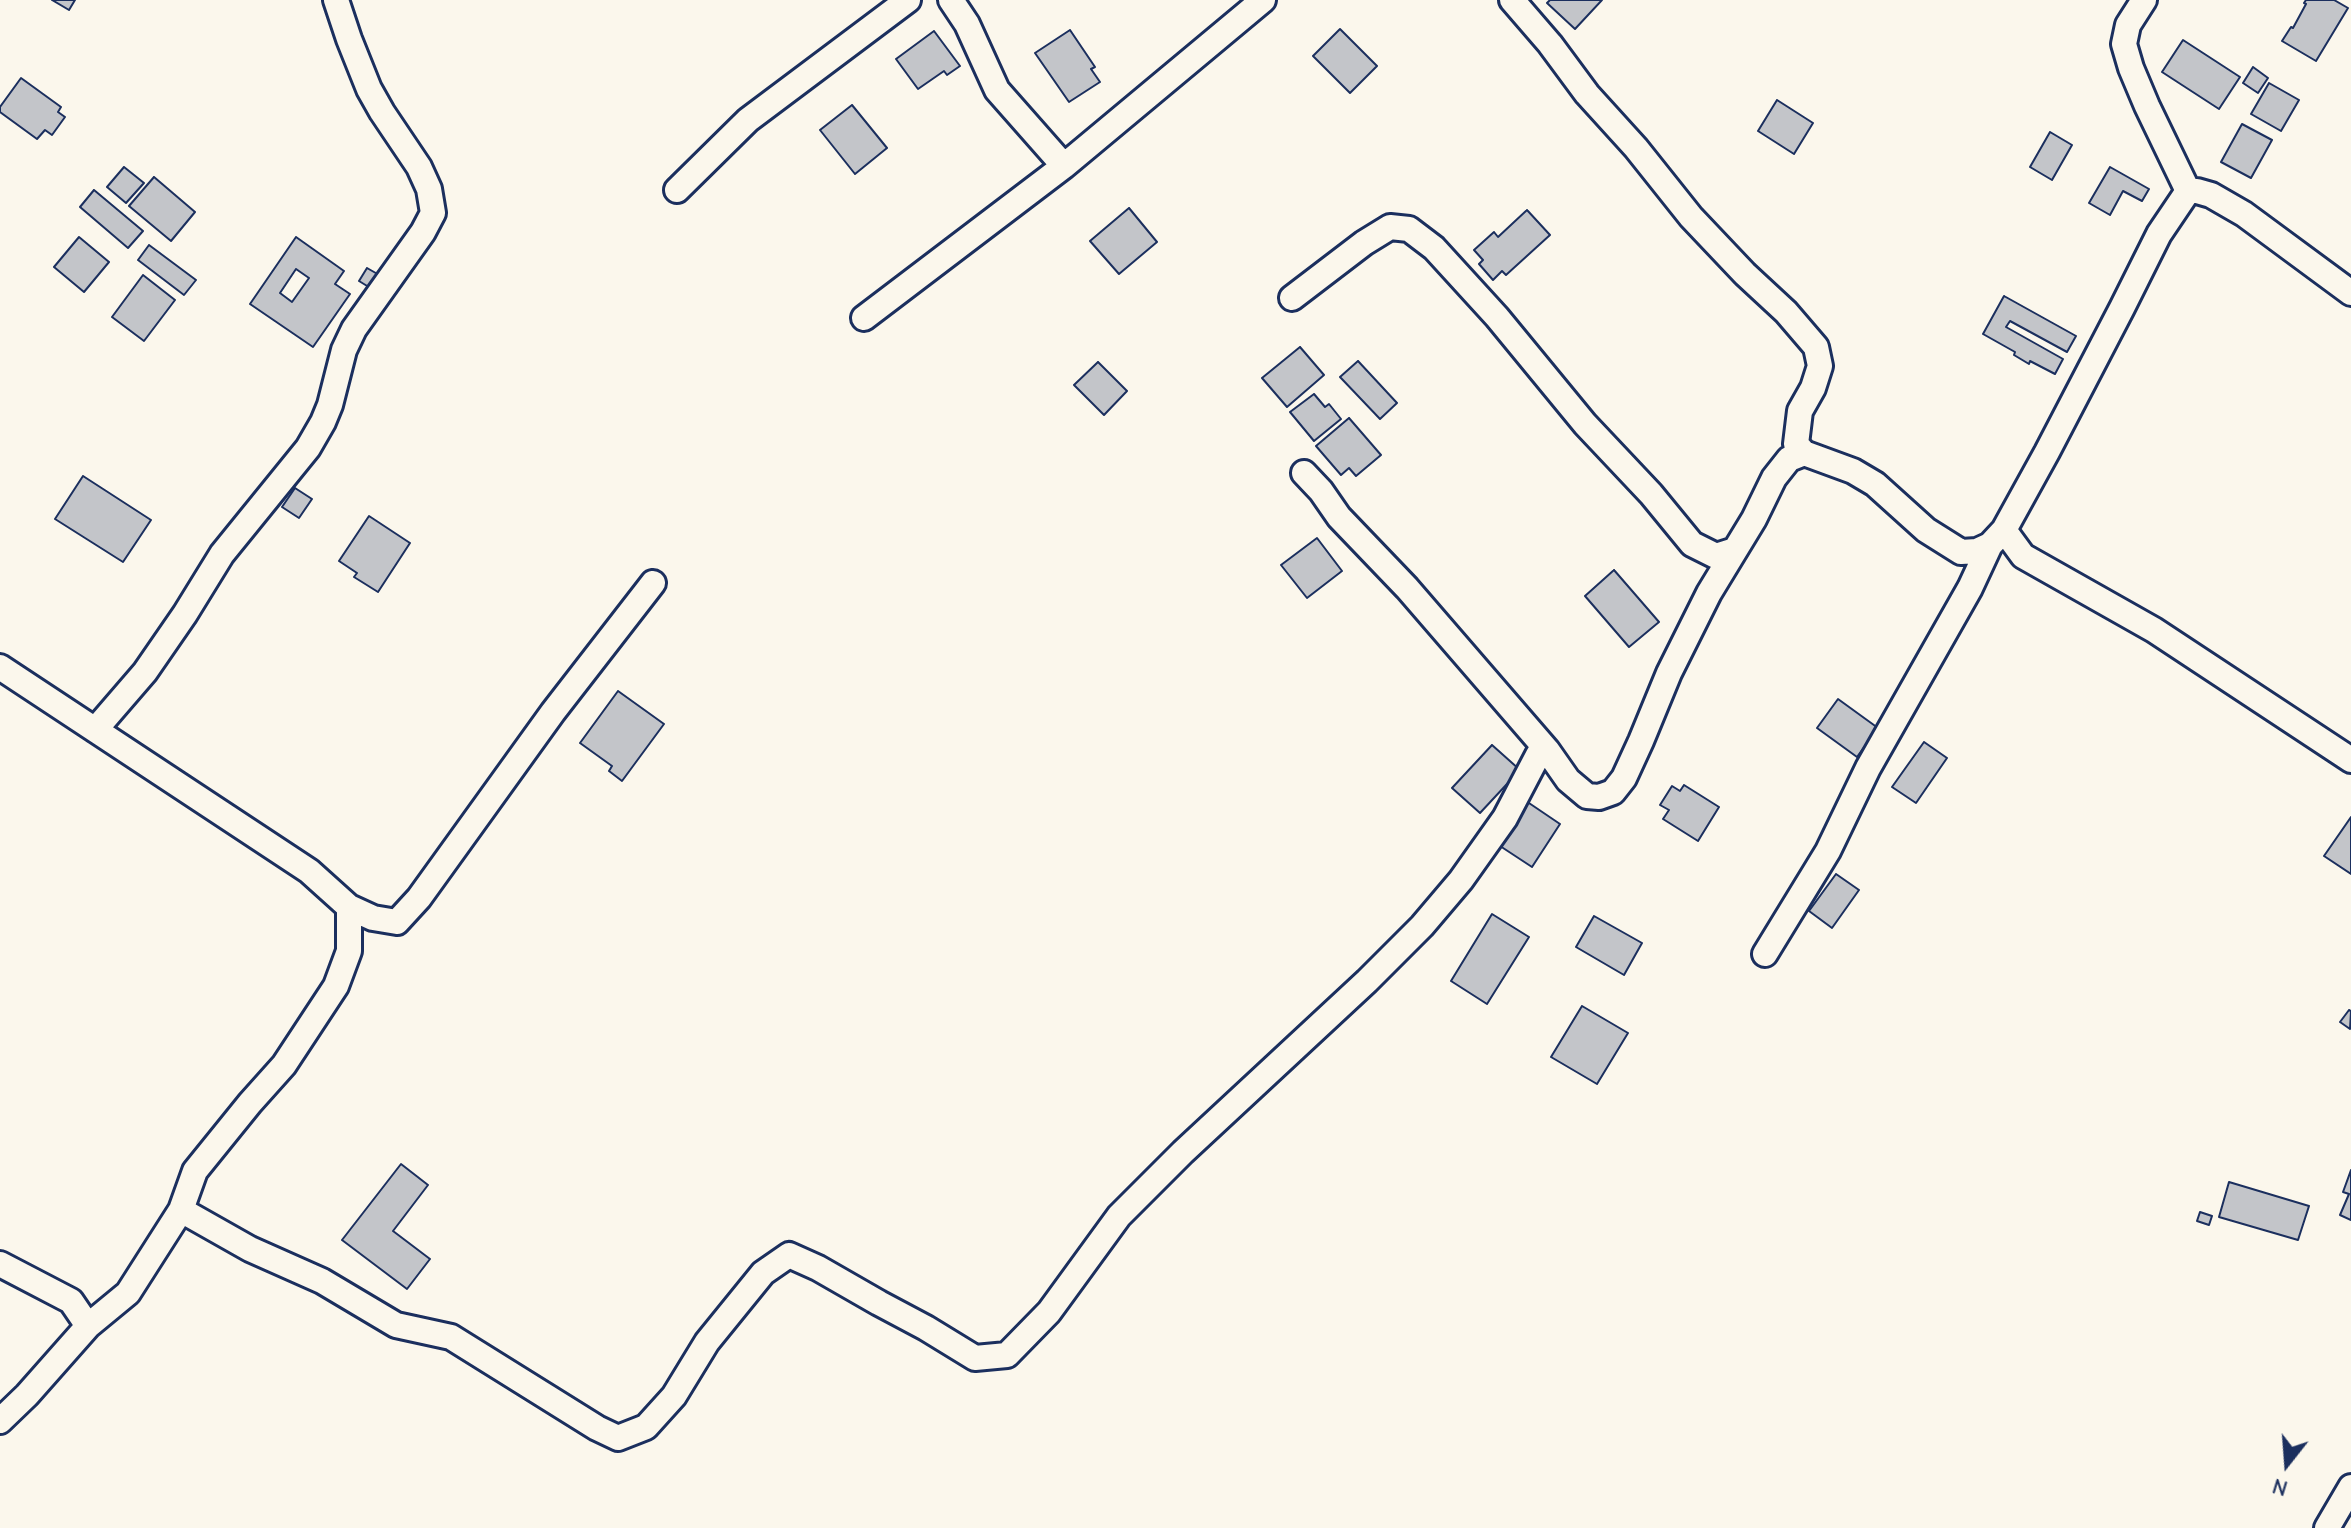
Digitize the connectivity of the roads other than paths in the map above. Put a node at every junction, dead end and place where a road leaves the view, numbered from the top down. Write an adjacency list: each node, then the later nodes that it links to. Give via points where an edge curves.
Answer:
1 (336, 0): 19 (street, via 369,89 419,167 433,213 354,329 323,422 308,448 222,554 145,672)
2 (908, 0): 8 (street, via 748,120)
3 (951, 0): 7 (street, via 997,90)
4 (1263, 0): 7 (street)
5 (1512, 0): 13 (street, via 1691,217 1816,347 1820,366 1800,411 1796,444)
6 (2144, 0): 9 (street, via 2128,25 2124,44)
7 (1064, 166): 12 (street)
8 (677, 190)
9 (2188, 191): 10 (street, via 2211,195 2244,214); 15 (street, via 2159,234)
10 (2351, 293)
11 (1292, 298): 16 (street, via 1390,227 1409,229 1434,248 1497,317 1692,544 1716,556)
12 (864, 318)
13 (1804, 453): 15 (street, via 1875,484 1926,530 1961,552 1977,551); 16 (street, via 1789,459 1774,478)
14 (1304, 473): 20 (street)
15 (1997, 537): 21 (street, via 2154,630); 23 (street, via 1868,768 1828,851)
16 (1735, 550): 20 (street, via 1613,792 1587,796)
17 (653, 583): 22 (street, via 397,922)
18 (0, 667): 19 (street)
19 (95, 730): 22 (street, via 309,871)
20 (1547, 750): 24 (street, via 1538,755 1505,818 1461,880 1422,926 1119,1216 1049,1312 1007,1355 975,1358 789,1255 763,1273 646,1427 618,1438 451,1337 396,1325)
21 (2351, 760)
22 (349, 907): 24 (street, via 349,951 336,986 284,1065 195,1171)
23 (1765, 954)
24 (181, 1210): 26 (street, via 128,1293)
25 (0, 1264): 26 (street, via 71,1301)
26 (88, 1326): 27 (street)
27 (0, 1421)
28 (2351, 1487): 29 (street)
29 (2327, 1528)

